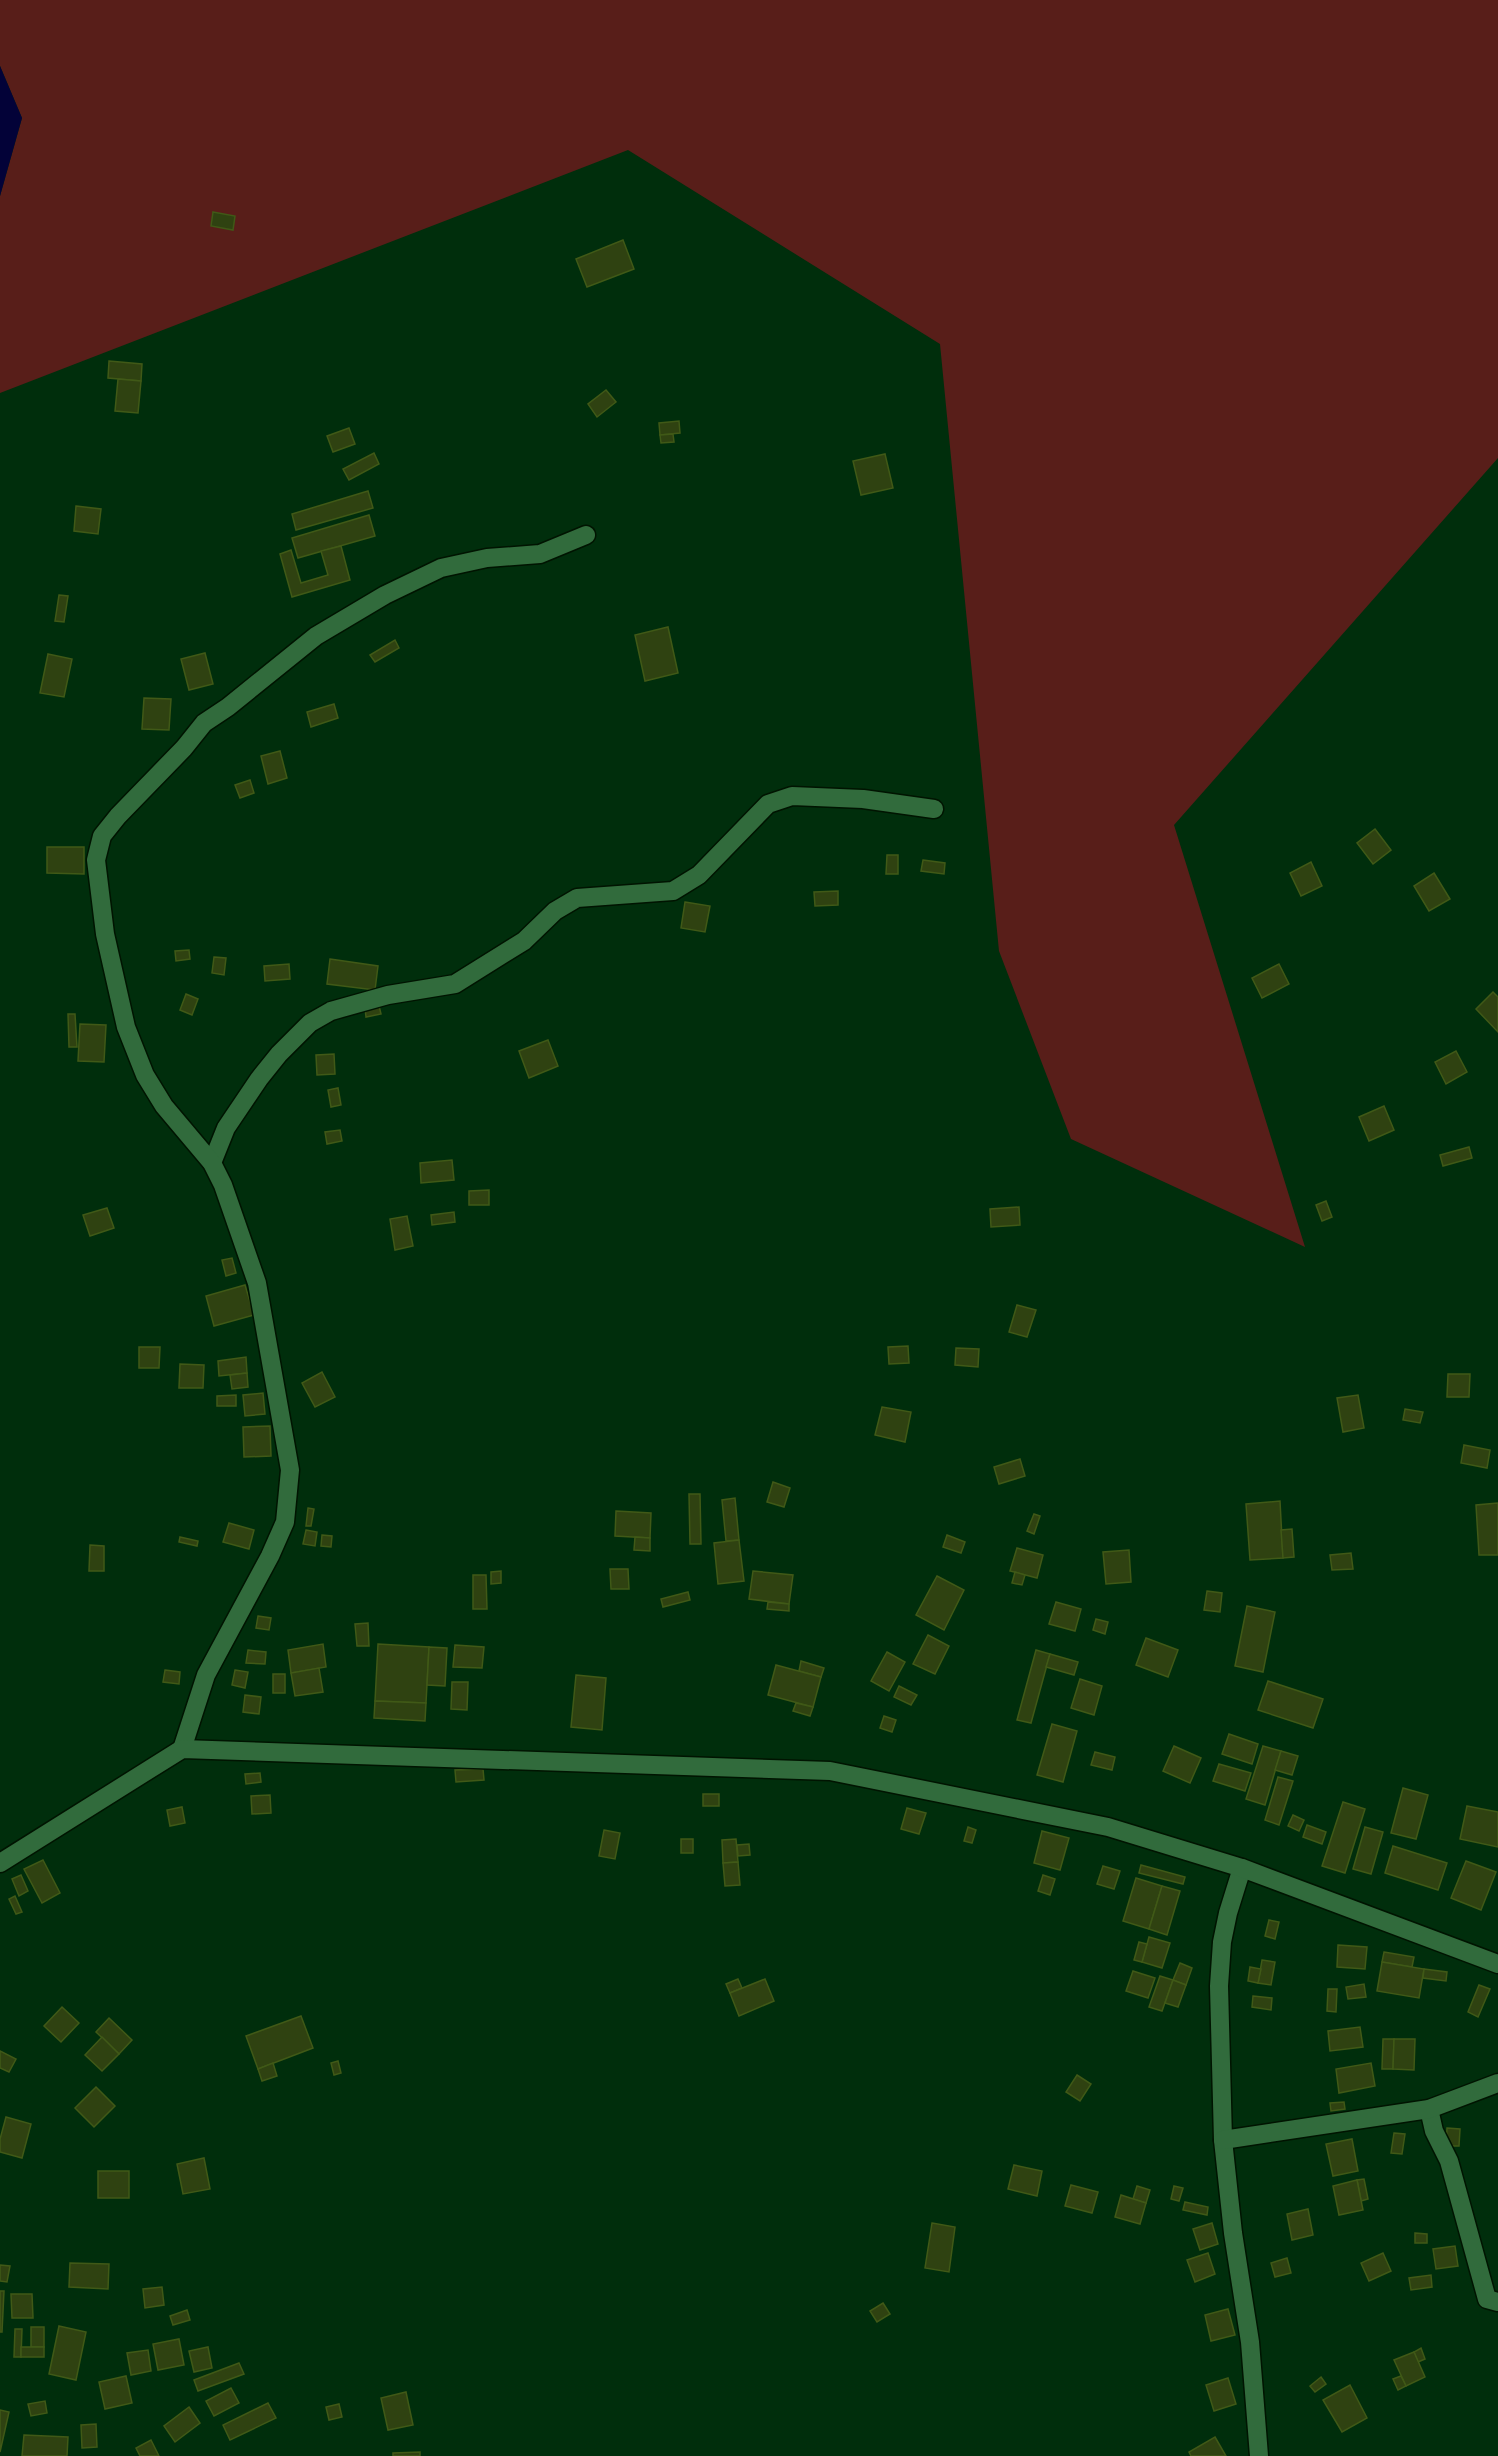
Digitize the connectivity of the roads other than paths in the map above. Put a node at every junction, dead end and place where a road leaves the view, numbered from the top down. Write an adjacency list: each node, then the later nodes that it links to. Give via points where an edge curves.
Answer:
1 (586, 535): 3 (street, via 540,554 487,558 441,568 385,595 316,636 204,723 102,836 96,860 105,934 126,1027 145,1076 164,1106)
2 (934, 809): 3 (street, via 863,799 792,796 768,804 699,875 673,891 577,898 555,911 524,941 455,984 388,995 331,1011 310,1023 259,1079 226,1128)
3 (212, 1163): 4 (street, via 257,1283 290,1470 285,1522 206,1674)
4 (182, 1749): 5 (street); 6 (street, via 830,1771 1108,1827)
5 (0, 1863)
6 (1242, 1868): 7 (street); 10 (street, via 1222,1942 1219,1986)
7 (1498, 1964)
8 (1498, 2083): 9 (street)
9 (1429, 2109): 10 (street); 11 (street, via 1434,2131 1449,2161 1487,2299)
10 (1223, 2140): 12 (street, via 1250,2342)
11 (1498, 2302)
12 (1259, 2456)

